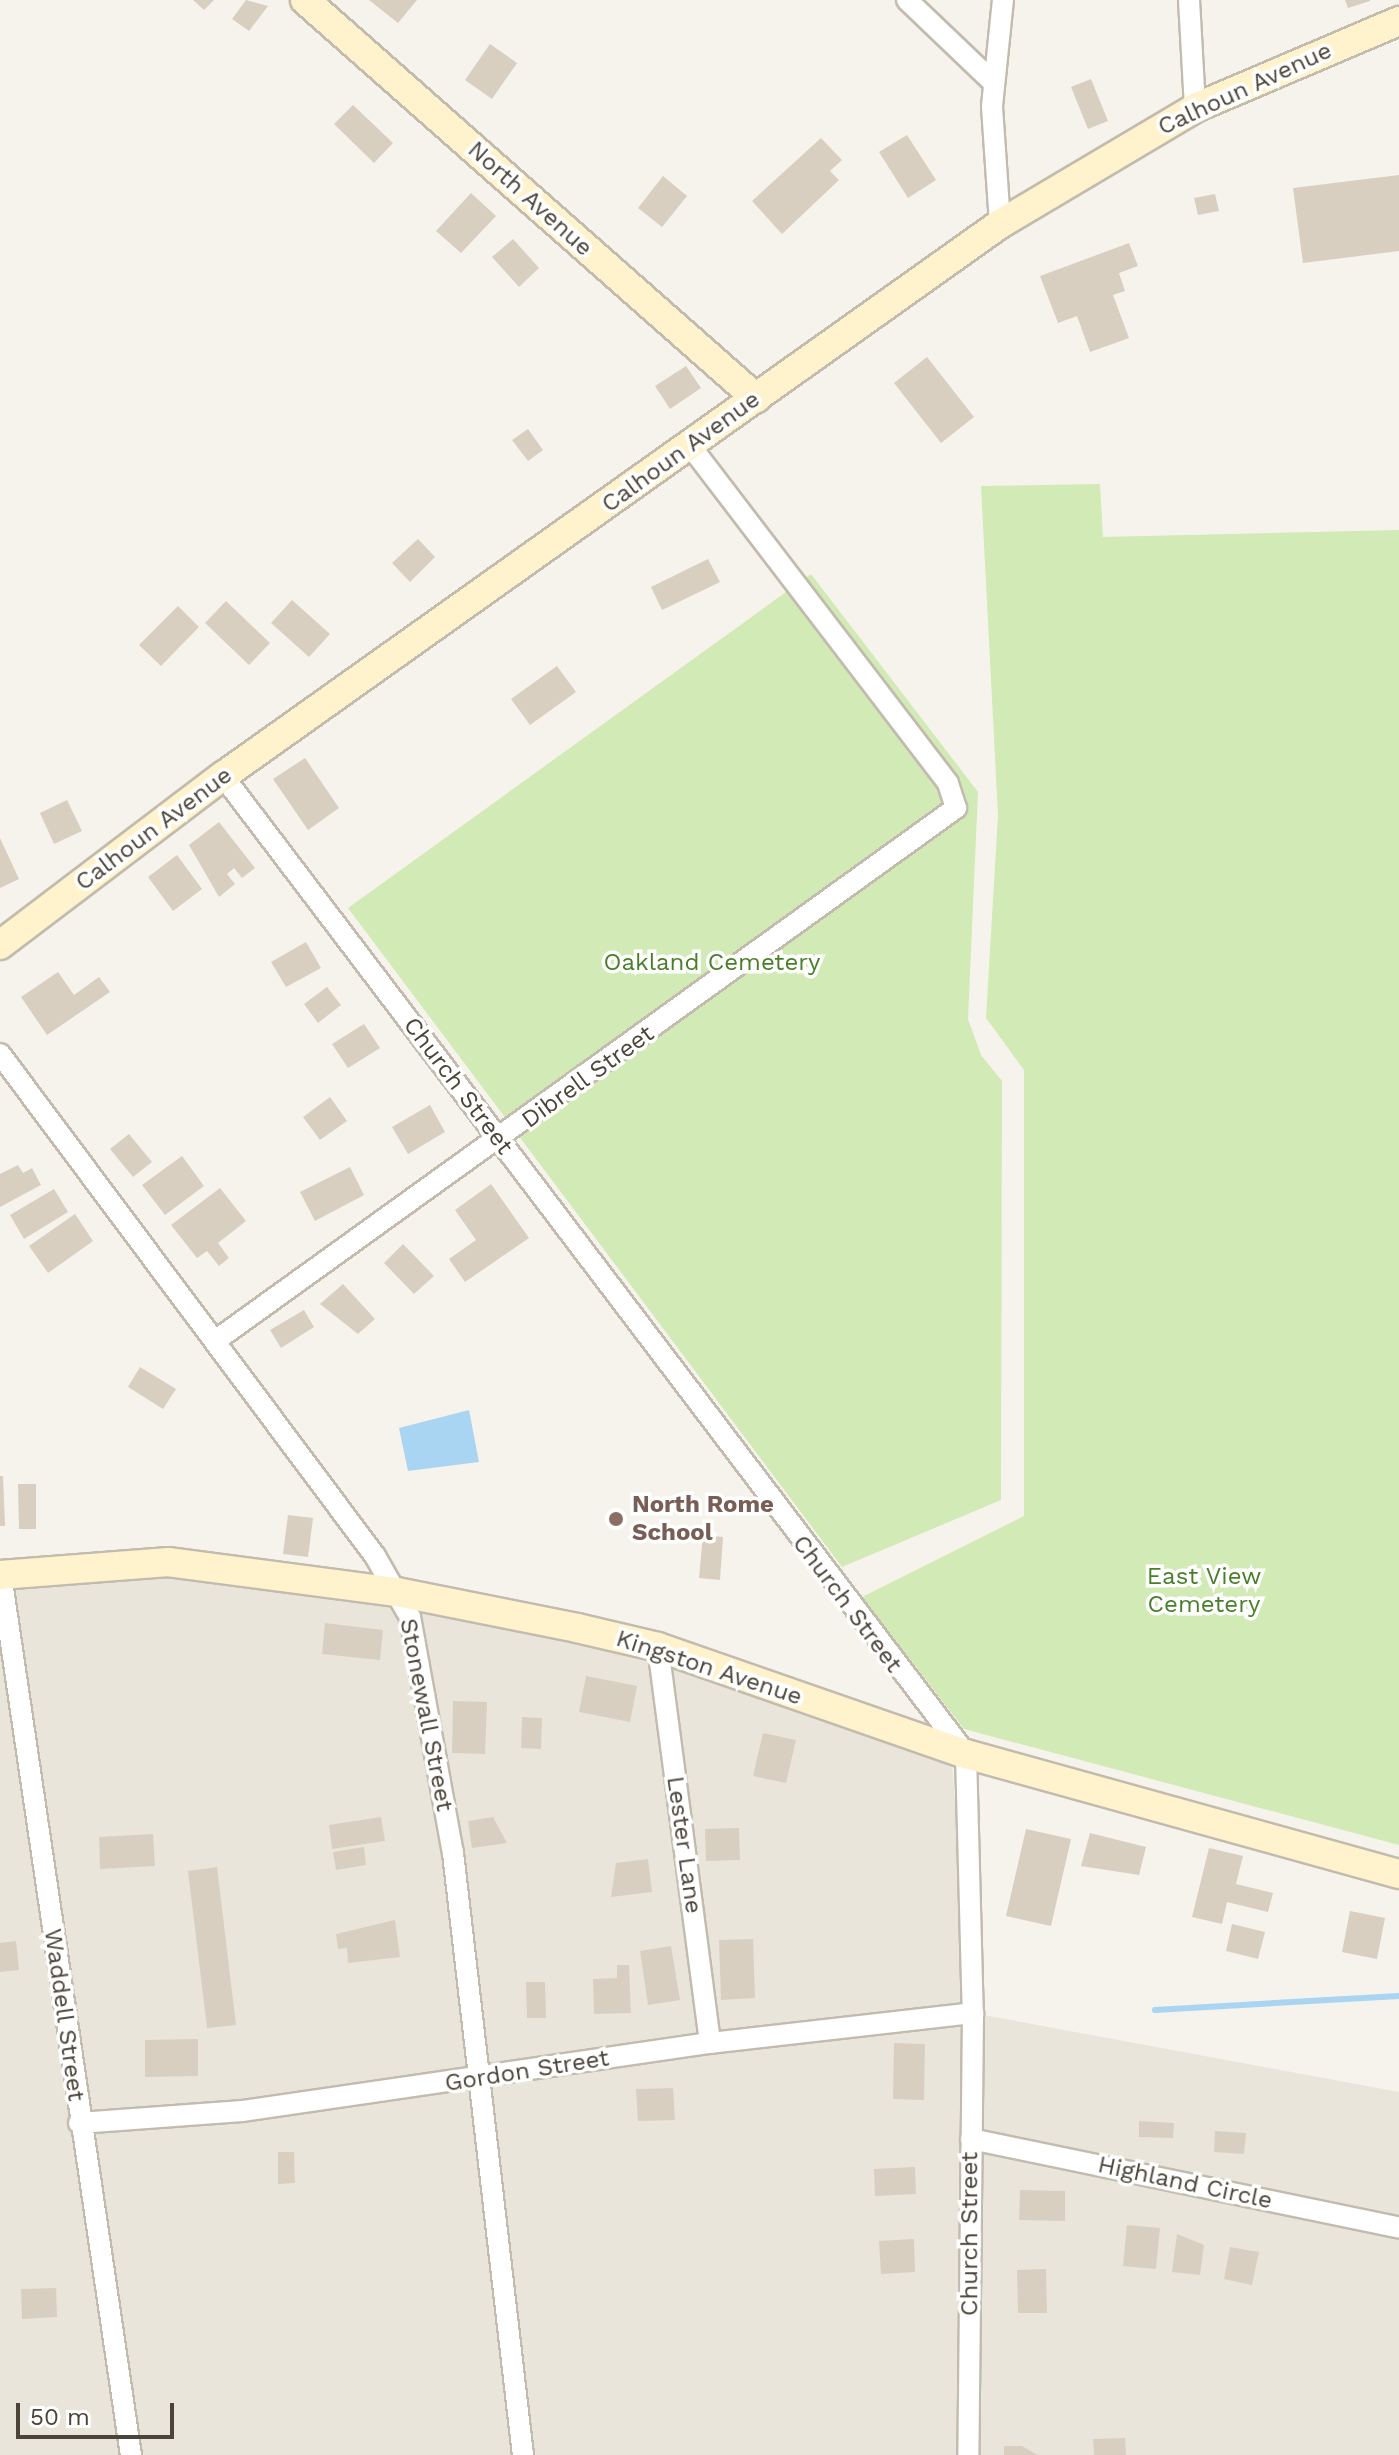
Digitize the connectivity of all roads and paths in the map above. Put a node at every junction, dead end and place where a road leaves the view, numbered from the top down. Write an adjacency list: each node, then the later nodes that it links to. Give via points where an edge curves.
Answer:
1 (907, 0): 6 (street)
2 (1003, 0): 6 (street)
3 (1189, 0): 7 (street)
4 (315, 3): 9 (street, North Avenue)
5 (1399, 21): 7 (street, Calhoun Avenue)
6 (994, 83): 8 (street)
7 (1195, 108): 8 (street, Calhoun Avenue)
8 (1000, 224): 9 (street, Calhoun Avenue)
9 (756, 398): 10 (street, Calhoun Avenue)
10 (690, 446): 11 (street, Calhoun Avenue); 14 (street, Dibrell Street, via 948,783 956,808)
11 (223, 776): 12 (street, Calhoun Avenue); 14 (street, Church Street)
12 (0, 945)
13 (0, 1054): 15 (street, Stonewall Street)
14 (499, 1140): 15 (street, Dibrell Street); 19 (street, Church Street)
15 (215, 1341): 17 (street, Stonewall Street)
16 (1, 1575): 17 (street, Kingston Avenue, via 168,1562); 24 (street, Waddell Street)
17 (397, 1592): 18 (street, Kingston Avenue); 23 (street, Stonewall Street, via 410,1617 453,1853)
18 (658, 1647): 19 (street, Kingston Avenue); 22 (street, Lester Lane)
19 (966, 1754): 20 (street, Kingston Avenue); 21 (street, Church Street)
20 (1399, 1874)
21 (973, 2013): 22 (street, Gordon Street); 25 (street, Church Street)
22 (710, 2043): 23 (street, Gordon Street)
23 (482, 2079): 24 (street, Gordon Street, via 243,2111); 28 (street, Stonewall Street)
24 (79, 2123): 27 (street, Waddell Street)
25 (971, 2139): 26 (street, Highland Circle); 29 (street, Church Street)
26 (1399, 2228)
27 (131, 2455)
28 (523, 2455)
29 (968, 2455)

